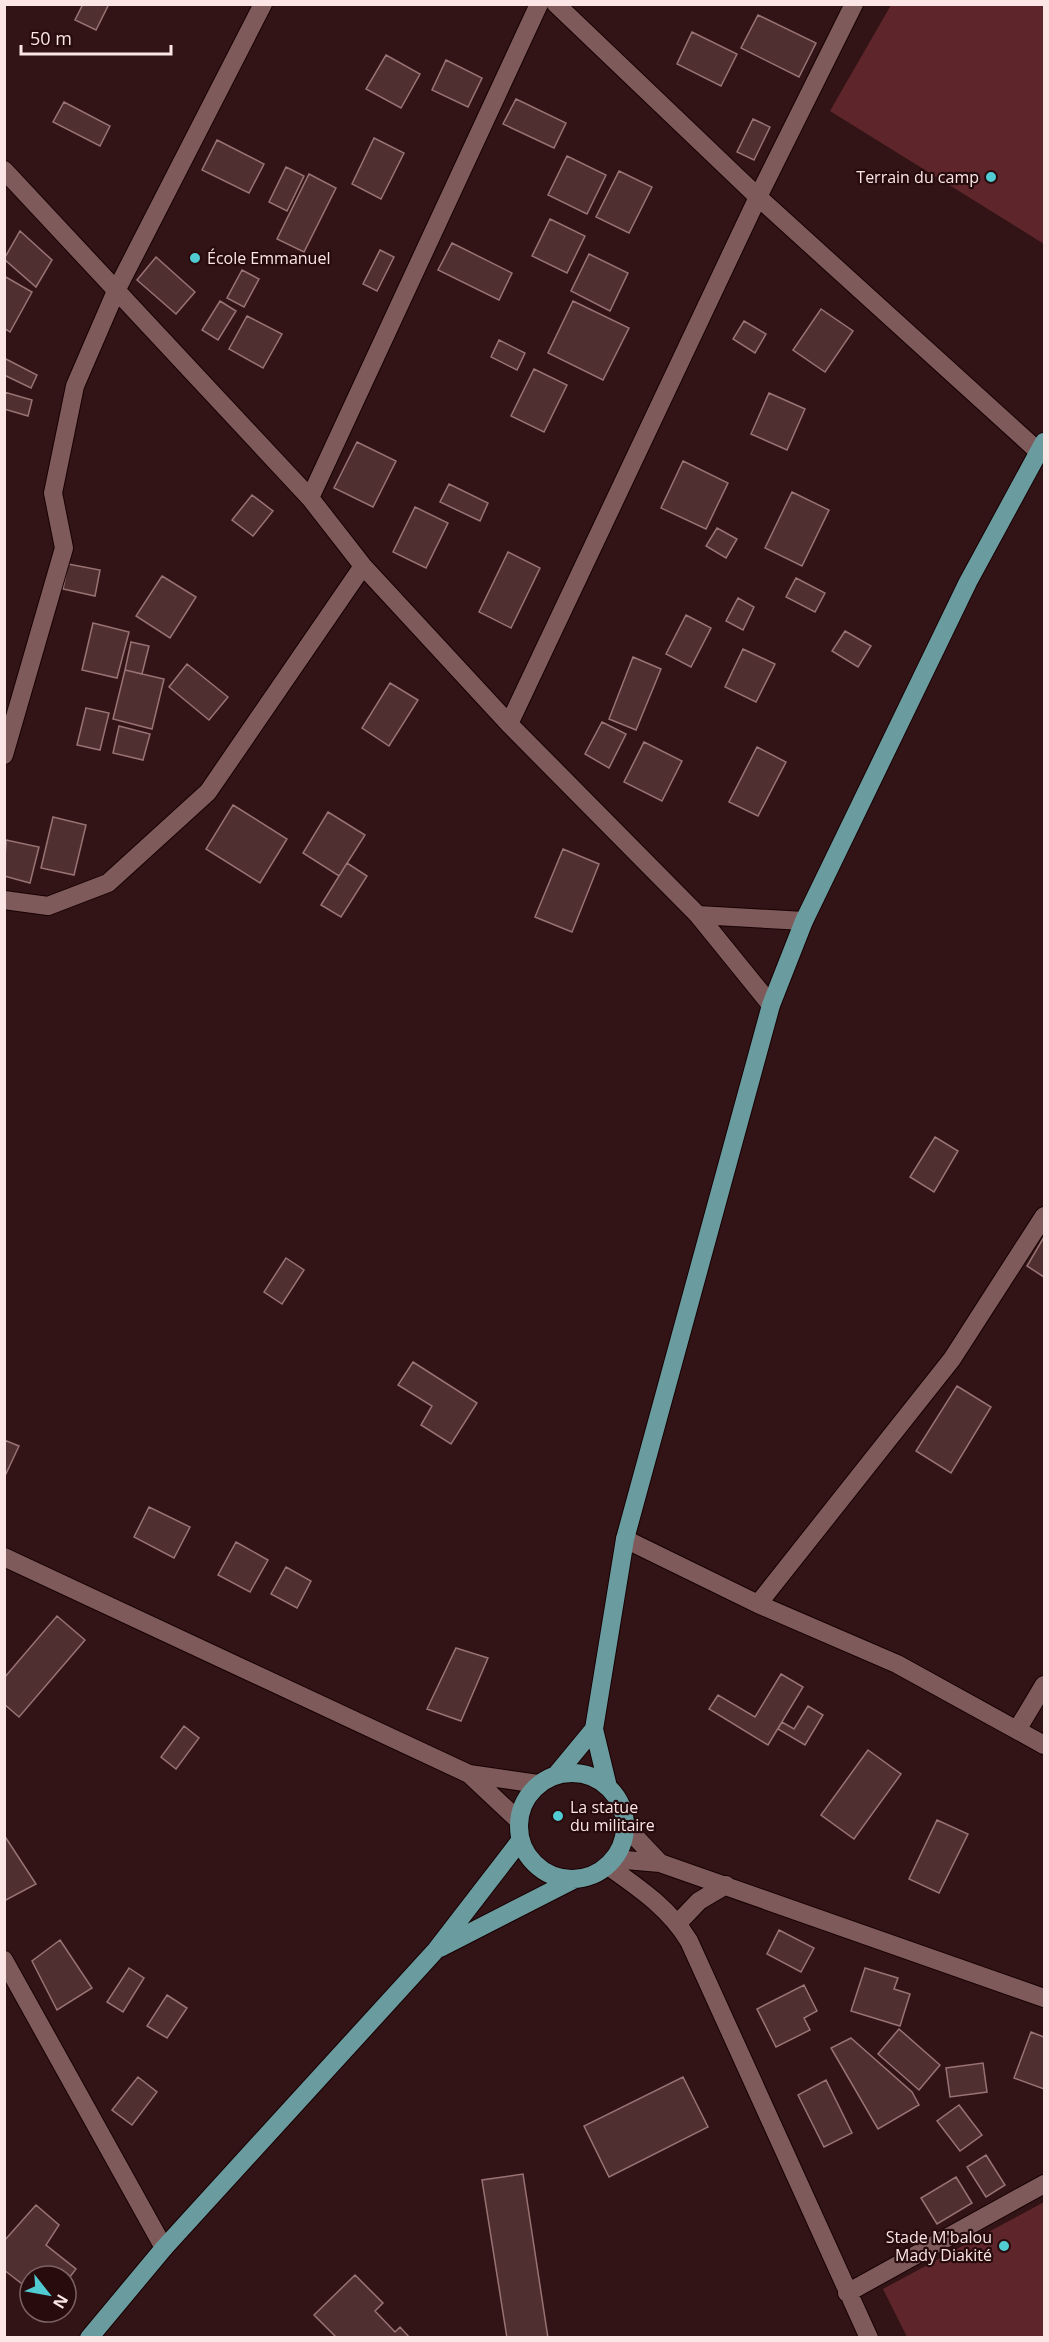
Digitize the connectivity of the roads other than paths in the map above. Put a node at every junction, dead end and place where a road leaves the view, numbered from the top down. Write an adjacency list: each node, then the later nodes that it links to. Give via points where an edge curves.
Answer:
1 (263, 4): 7 (street)
2 (539, 4): 9 (street)
3 (556, 4): 6 (street)
4 (854, 4): 6 (street)
5 (4, 170): 7 (street)
6 (758, 197): 8 (street); 11 (street)
7 (116, 291): 9 (street); 12 (street, via 75,386 53,494 64,548)
8 (1042, 447): 15 (main road, via 968,582)
9 (310, 498): 10 (street)
10 (363, 566): 11 (street); 13 (street, via 208,792 108,883 48,906)
11 (509, 724): 14 (street)
12 (4, 755)
13 (4, 900)
14 (698, 915): 15 (street); 16 (street)
15 (804, 921): 16 (main road)
16 (771, 1005): 18 (main road)
17 (1044, 1216): 20 (street, via 952,1359)
18 (625, 1539): 20 (street); 22 (main road)
19 (4, 1557): 25 (street)
20 (758, 1604): 23 (street, via 897,1664)
21 (1044, 1685): 23 (street)
22 (594, 1730): 26 (main road); 28 (main road)
23 (1017, 1730): 24 (street)
24 (1044, 1745)
25 (469, 1774): 27 (street); 29 (street)
26 (556, 1775): 27 (main road); 28 (main road, via 592,1777)
27 (538, 1784): 29 (main road, via 525,1800)
28 (608, 1787): 30 (main road, via 623,1811)
29 (518, 1820): 31 (main road)
30 (625, 1826): 32 (main road, via 622,1843); 33 (street)
31 (520, 1841): 34 (main road, via 527,1857 540,1870 556,1878); 37 (main road)
32 (611, 1862): 33 (street); 34 (main road, via 586,1878); 36 (street)
33 (660, 1863): 35 (street)
34 (573, 1880): 37 (main road)
35 (726, 1885): 36 (street, via 699,1901); 39 (street)
36 (678, 1923): 42 (street)
37 (436, 1950): 41 (main road)
38 (4, 1960): 41 (street)
39 (1044, 1998)
40 (1044, 2184): 42 (street)
41 (164, 2248): 43 (main road)
42 (847, 2293): 44 (street)
43 (89, 2337)
44 (869, 2337)

